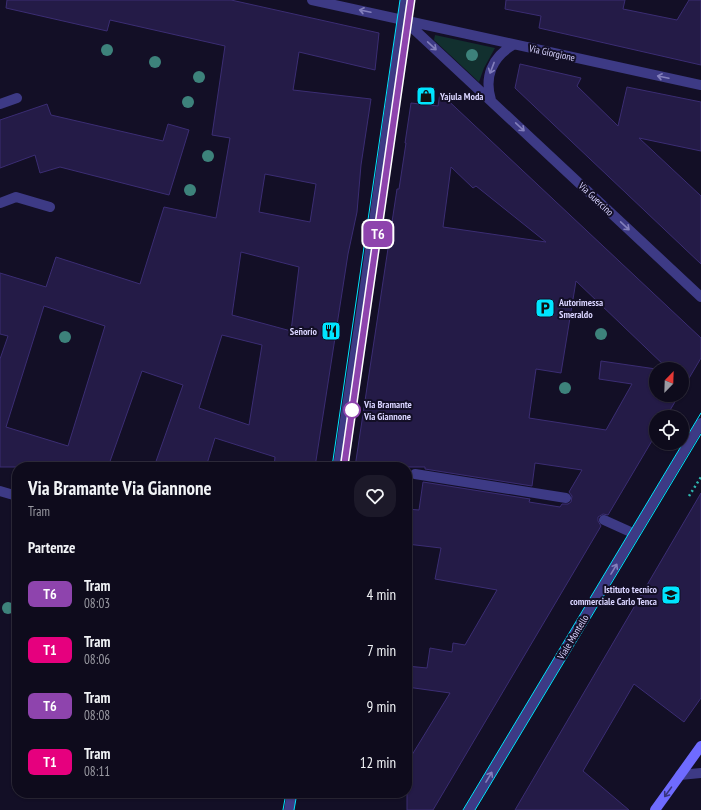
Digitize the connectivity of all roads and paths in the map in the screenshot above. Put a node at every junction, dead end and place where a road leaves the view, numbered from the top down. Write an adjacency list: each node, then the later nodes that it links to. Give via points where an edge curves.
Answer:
1 (312, 0): 3 (street, Via Giorgione, one-way to 1)
2 (405, 0): 3 (street)
3 (403, 19): 4 (street, Via Giorgione); 7 (street, Via Guercino, one-way to 7); 13 (street)
4 (513, 45): 5 (street, Via Giorgione, one-way to 4); 7 (street, one-way to 7, via 503,51 491,68 488,90)
5 (701, 85)
6 (17, 98): 8 (street)
7 (491, 100): 11 (street, Via Guercino, one-way to 11)
8 (0, 104)
9 (0, 203): 10 (street, via 16,197)
10 (50, 207)
11 (701, 297)
12 (701, 423): 21 (street, Viale Montello)
13 (339, 462)
14 (415, 474): 19 (street)
15 (701, 477): 18 (path)
16 (0, 491): 17 (street)
17 (12, 495)
18 (689, 496)
19 (566, 498)
20 (604, 520): 21 (street)
21 (635, 534): 27 (street, Viale Montello, one-way to 21)
22 (701, 746): 24 (main road)
23 (701, 773): 24 (street)
24 (680, 775): 28 (main road, one-way to 28)
25 (291, 798): 26 (street)
26 (289, 810)
27 (469, 810)
28 (655, 810)

